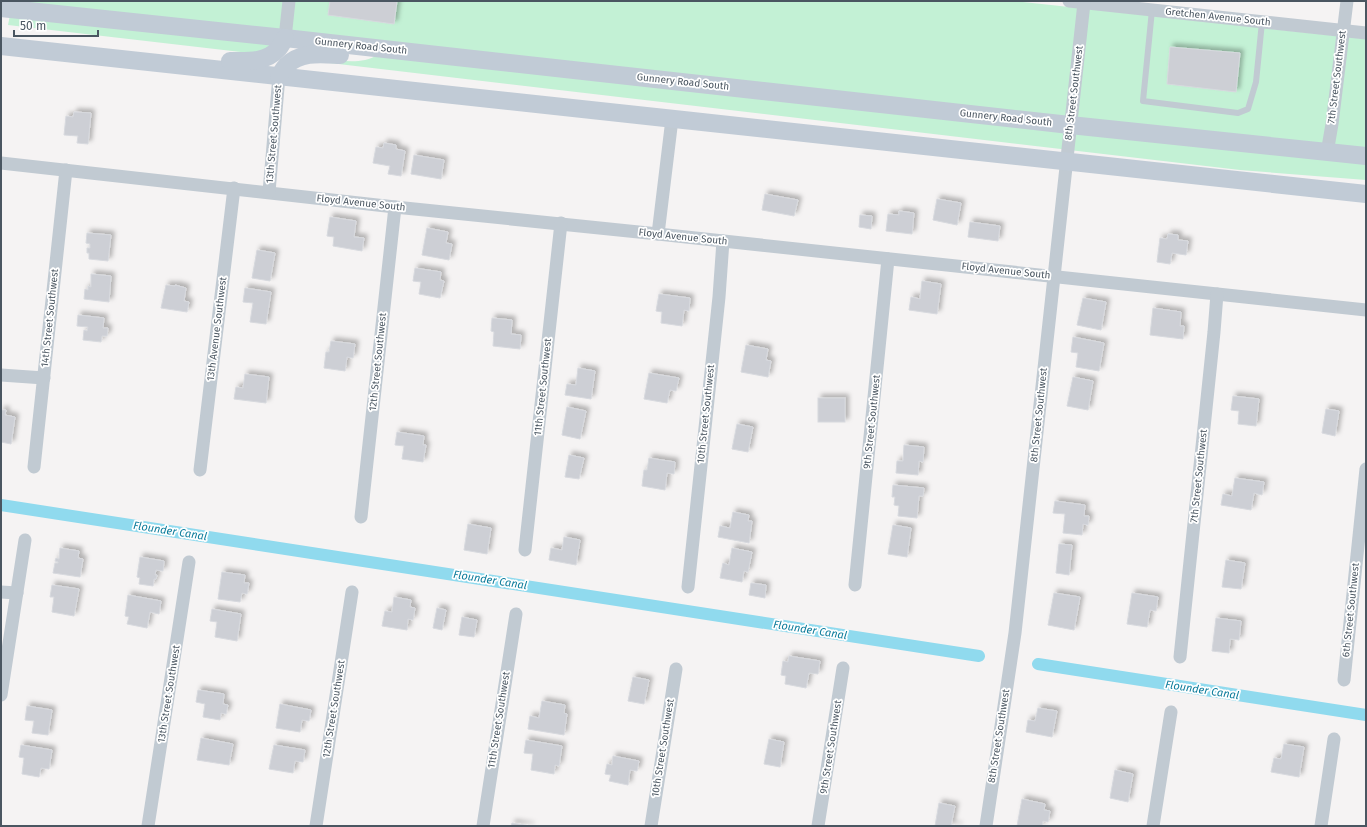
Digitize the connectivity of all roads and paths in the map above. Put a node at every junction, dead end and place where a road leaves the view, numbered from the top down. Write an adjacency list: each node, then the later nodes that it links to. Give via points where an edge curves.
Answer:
1 (2, 1): 6 (street)
2 (289, 1): 11 (street)
3 (1069, 1): 5 (street, Gretchen Avenue South)
4 (1347, 1): 9 (street, 7th Street Southwest)
5 (1084, 3): 7 (street, Gretchen Avenue South); 17 (street, 8th Street Southwest)
6 (1, 7): 11 (main road, Gunnery Road South)
7 (1152, 10): 8 (street, Gretchen Avenue South); 8 (lane, via 1143,101 1238,113 1248,109 1256,82)
8 (1262, 22): 9 (street, Gretchen Avenue South)
9 (1343, 31): 10 (street, Gretchen Avenue South); 18 (street, 7th Street Southwest)
10 (1366, 33)
11 (285, 38): 13 (main road, Gunnery Road South); 14 (main road, via 279,49 257,61 207,61)
12 (1, 46): 14 (main road)
13 (377, 48): 15 (main road, via 370,53 354,56 319,54 298,57 286,66); 17 (main road, Gunnery Road South)
14 (195, 68): 15 (main road)
15 (279, 76): 16 (main road); 24 (street, 13th Street Southwest)
16 (672, 119): 20 (main road); 28 (street)
17 (1070, 125): 18 (main road, Gunnery Road South); 20 (street, 8th Street Southwest)
18 (1327, 153): 19 (main road, Gunnery Road South)
19 (1366, 156)
20 (1066, 160): 25 (main road); 31 (street, 8th Street Southwest)
21 (1, 163): 22 (street, Floyd Avenue South)
22 (66, 170): 23 (street, Floyd Avenue South); 35 (street, 14th Street Southwest)
23 (234, 188): 24 (street, Floyd Avenue South); 38 (street, 13th Avenue Southwest)
24 (269, 192): 26 (street, Floyd Avenue South)
25 (1366, 194)
26 (395, 207): 27 (street, Floyd Avenue South); 39 (street, 12th Street Southwest)
27 (561, 223): 28 (street, Floyd Avenue South); 41 (street, 11th Street Southwest)
28 (658, 234): 29 (street, Floyd Avenue South)
29 (723, 241): 30 (street, Floyd Avenue South); 44 (street, 10th Street Southwest)
30 (888, 259): 31 (street, Floyd Avenue South); 43 (street, 9th Street Southwest)
31 (1054, 276): 32 (street, Floyd Avenue South); 61 (street, 8th Street Southwest, via 1015,633)
32 (1217, 294): 33 (street, Floyd Avenue South); 49 (street, 7th Street Southwest)
33 (1366, 310)
34 (1, 375): 35 (street)
35 (44, 378): 36 (street, 14th Street Southwest)
36 (34, 467)
37 (1366, 469): 52 (street, 6th Street Southwest)
38 (200, 470)
39 (361, 517)
40 (25, 540): 47 (street)
41 (525, 550)
42 (189, 562): 56 (street, 13th Street Southwest)
43 (855, 585)
44 (688, 587)
45 (1, 592): 47 (street)
46 (352, 592): 57 (street, 12th Street Southwest)
47 (17, 593): 53 (street)
48 (516, 614): 58 (street, 11th Street Southwest)
49 (1180, 657)
50 (843, 668): 60 (street, 9th Street Southwest)
51 (676, 669): 59 (street, 10th Street Southwest)
52 (1344, 680)
53 (1, 695)
54 (1171, 712): 62 (street)
55 (1334, 740): 63 (street)
56 (148, 826)
57 (316, 826)
58 (483, 826)
59 (651, 826)
60 (818, 826)
61 (986, 826)
62 (1153, 826)
63 (1321, 826)

